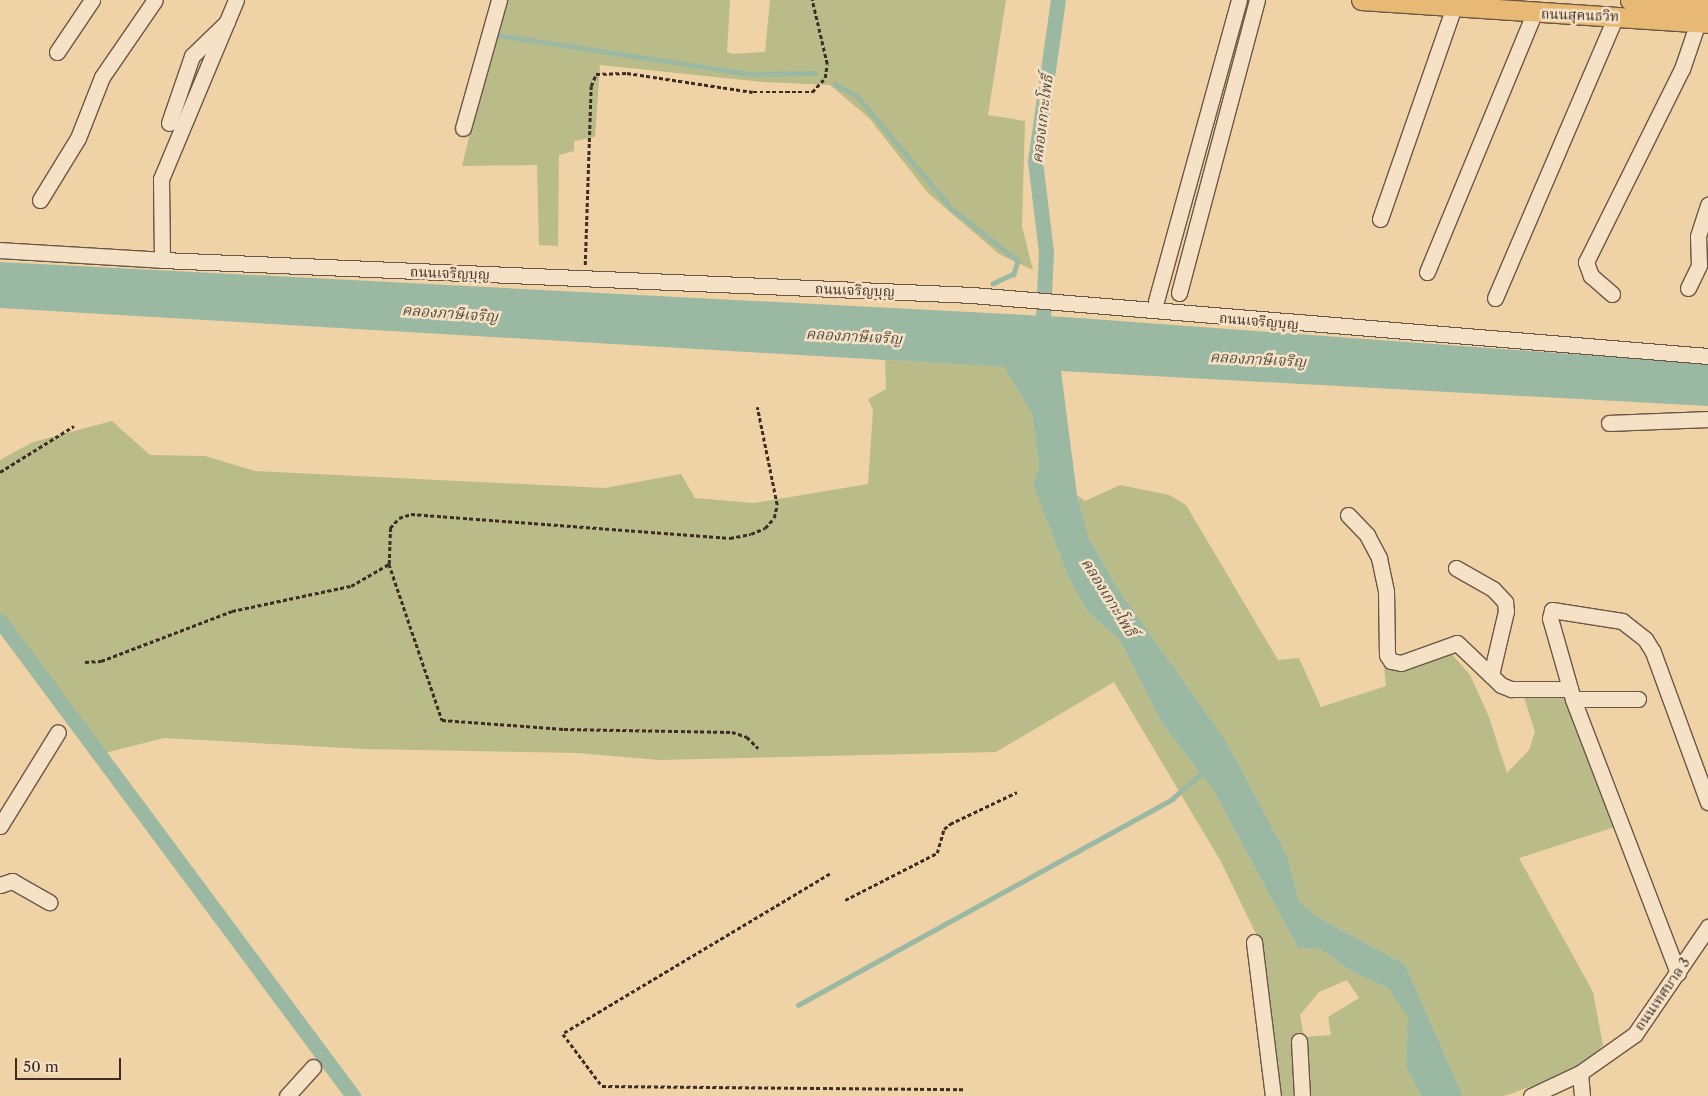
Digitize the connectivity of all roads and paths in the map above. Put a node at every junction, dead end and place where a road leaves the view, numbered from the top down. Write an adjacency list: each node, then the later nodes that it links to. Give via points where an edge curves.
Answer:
1 (92, 0): 17 (street)
2 (154, 0): 20 (street, via 102,77 78,138)
3 (236, 0): 15 (street)
4 (499, 0): 19 (street)
5 (812, 0): 26 (path, via 826,64 825,78 812,92 753,92 627,72 596,74 591,86 585,256)
6 (1239, 0): 31 (street)
7 (1257, 0): 28 (street)
8 (1361, 0): 12 (main road, ถนนสุคนธวิท)
9 (1630, 0): 10 (main road, ถนนสุคนธวิท)
10 (1660, 1): 11 (main road, ถนนสุคนธวิท)
11 (1708, 5)
12 (1454, 7): 13 (main road, ถนนสุคนธวิท); 22 (street)
13 (1540, 9): 14 (main road, ถนนสุคนธวิท); 25 (street)
14 (1616, 16): 16 (main road, ถนนสุคนธวิท); 30 (street)
15 (228, 21): 18 (street, via 192,56); 24 (street, via 161,179)
16 (1703, 23): 29 (street, via 1586,262 1591,276)
17 (57, 52)
18 (169, 123)
19 (463, 128)
20 (40, 200)
21 (1708, 205): 27 (street, via 1698,236 1700,265)
22 (1380, 219)
23 (0, 250): 24 (street, ถนนเจริญบุญ)
24 (162, 260): 26 (street, ถนนเจริญบุญ)
25 (1427, 272)
26 (589, 278): 32 (street, ถนนเจริญบุญ, via 972,295)
27 (1688, 288)
28 (1179, 293)
29 (1612, 294)
30 (1495, 298)
31 (1156, 301)
32 (1708, 356)
33 (757, 408): 39 (path, via 777,505 774,518 765,528 730,538 411,514 399,518 390,528)
34 (1708, 419): 35 (street)
35 (1610, 423)
36 (74, 426): 37 (path)
37 (0, 472)
38 (1348, 515): 42 (street, via 1367,535 1379,558 1386,591 1386,655 1391,662 1401,663 1457,644)
39 (389, 564): 41 (path, via 351,586 232,611 101,661); 46 (path, via 436,711 442,720 564,729 732,732 747,737)
40 (1456, 568): 42 (street, via 1493,589 1505,602)
41 (85, 662)
42 (1491, 675): 43 (street, via 1511,689)
43 (1572, 694): 44 (street); 48 (street, via 1550,618 1552,610 1622,621 1638,632 1653,652); 56 (street)
44 (1638, 699)
45 (58, 732): 49 (street)
46 (758, 748)
47 (1017, 792): 52 (path, via 950,824 944,829 937,852)
48 (1708, 802)
49 (0, 826)
50 (830, 874): 60 (path, via 562,1034 602,1086)
51 (0, 885): 53 (street, via 12,881)
52 (844, 900)
53 (49, 902)
54 (1708, 927): 56 (street, ถนนเทศบาล 3)
55 (1254, 942): 62 (street)
56 (1678, 972): 59 (street, ถนนเทศบาล 3, via 1634,1034)
57 (1299, 1041): 63 (street)
58 (313, 1067): 61 (street)
59 (1580, 1073): 64 (street, ถนนเทศบาล 3); 65 (street)
60 (965, 1089)
61 (287, 1096)
62 (1273, 1096)
63 (1302, 1096)
64 (1531, 1096)
65 (1582, 1096)

